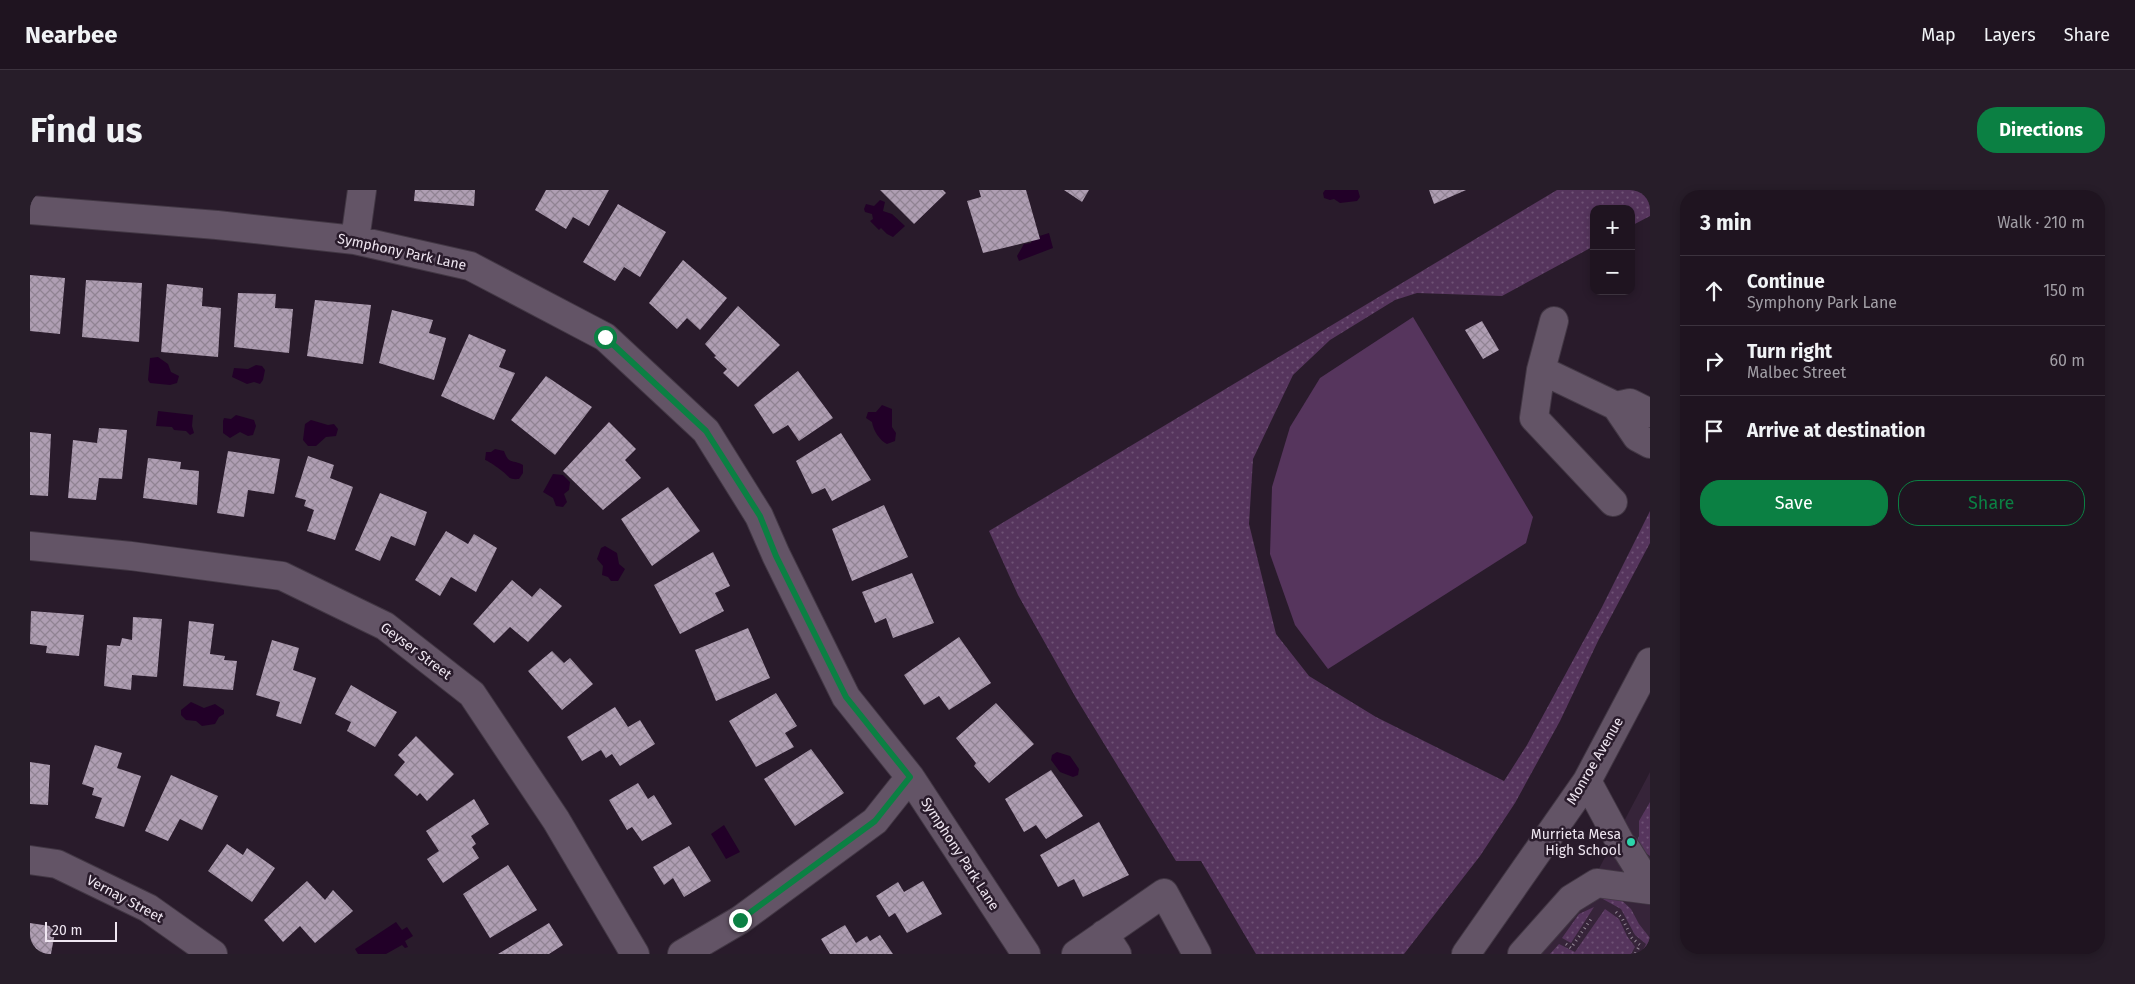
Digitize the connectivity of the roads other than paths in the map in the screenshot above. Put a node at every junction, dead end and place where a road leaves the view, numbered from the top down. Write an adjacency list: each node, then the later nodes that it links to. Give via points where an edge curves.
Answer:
1 (362, 190): 3 (street)
2 (30, 210): 3 (street, Symphony Park Lane)
3 (356, 240): 12 (street, Symphony Park Lane, via 470,266 605,337 706,431 760,516 776,556 846,697)
4 (1554, 321): 5 (street)
5 (1541, 370): 6 (street); 9 (street, via 1534,418)
6 (1616, 406): 7 (street, via 1630,403); 8 (street, via 1637,437)
7 (1650, 413)
8 (1650, 444)
9 (1613, 502)
10 (30, 546): 18 (street, Geyser Street, via 282,576 384,626 472,694 556,820)
11 (1650, 662): 13 (street, Monroe Avenue)
12 (910, 777): 19 (street, via 875,821 740,920); 20 (street, Symphony Park Lane)
13 (1587, 781): 15 (street); 23 (street, Monroe Avenue)
14 (30, 860): 17 (street, Vernay Street, via 57,864 148,908)
15 (1650, 889): 24 (street, via 1597,883 1571,899)
16 (1111, 944): 21 (street); 22 (street, via 1164,893)
17 (213, 954)
18 (635, 954)
19 (682, 954)
20 (1026, 954)
21 (1076, 954)
22 (1197, 954)
23 (1466, 954)
24 (1522, 954)

